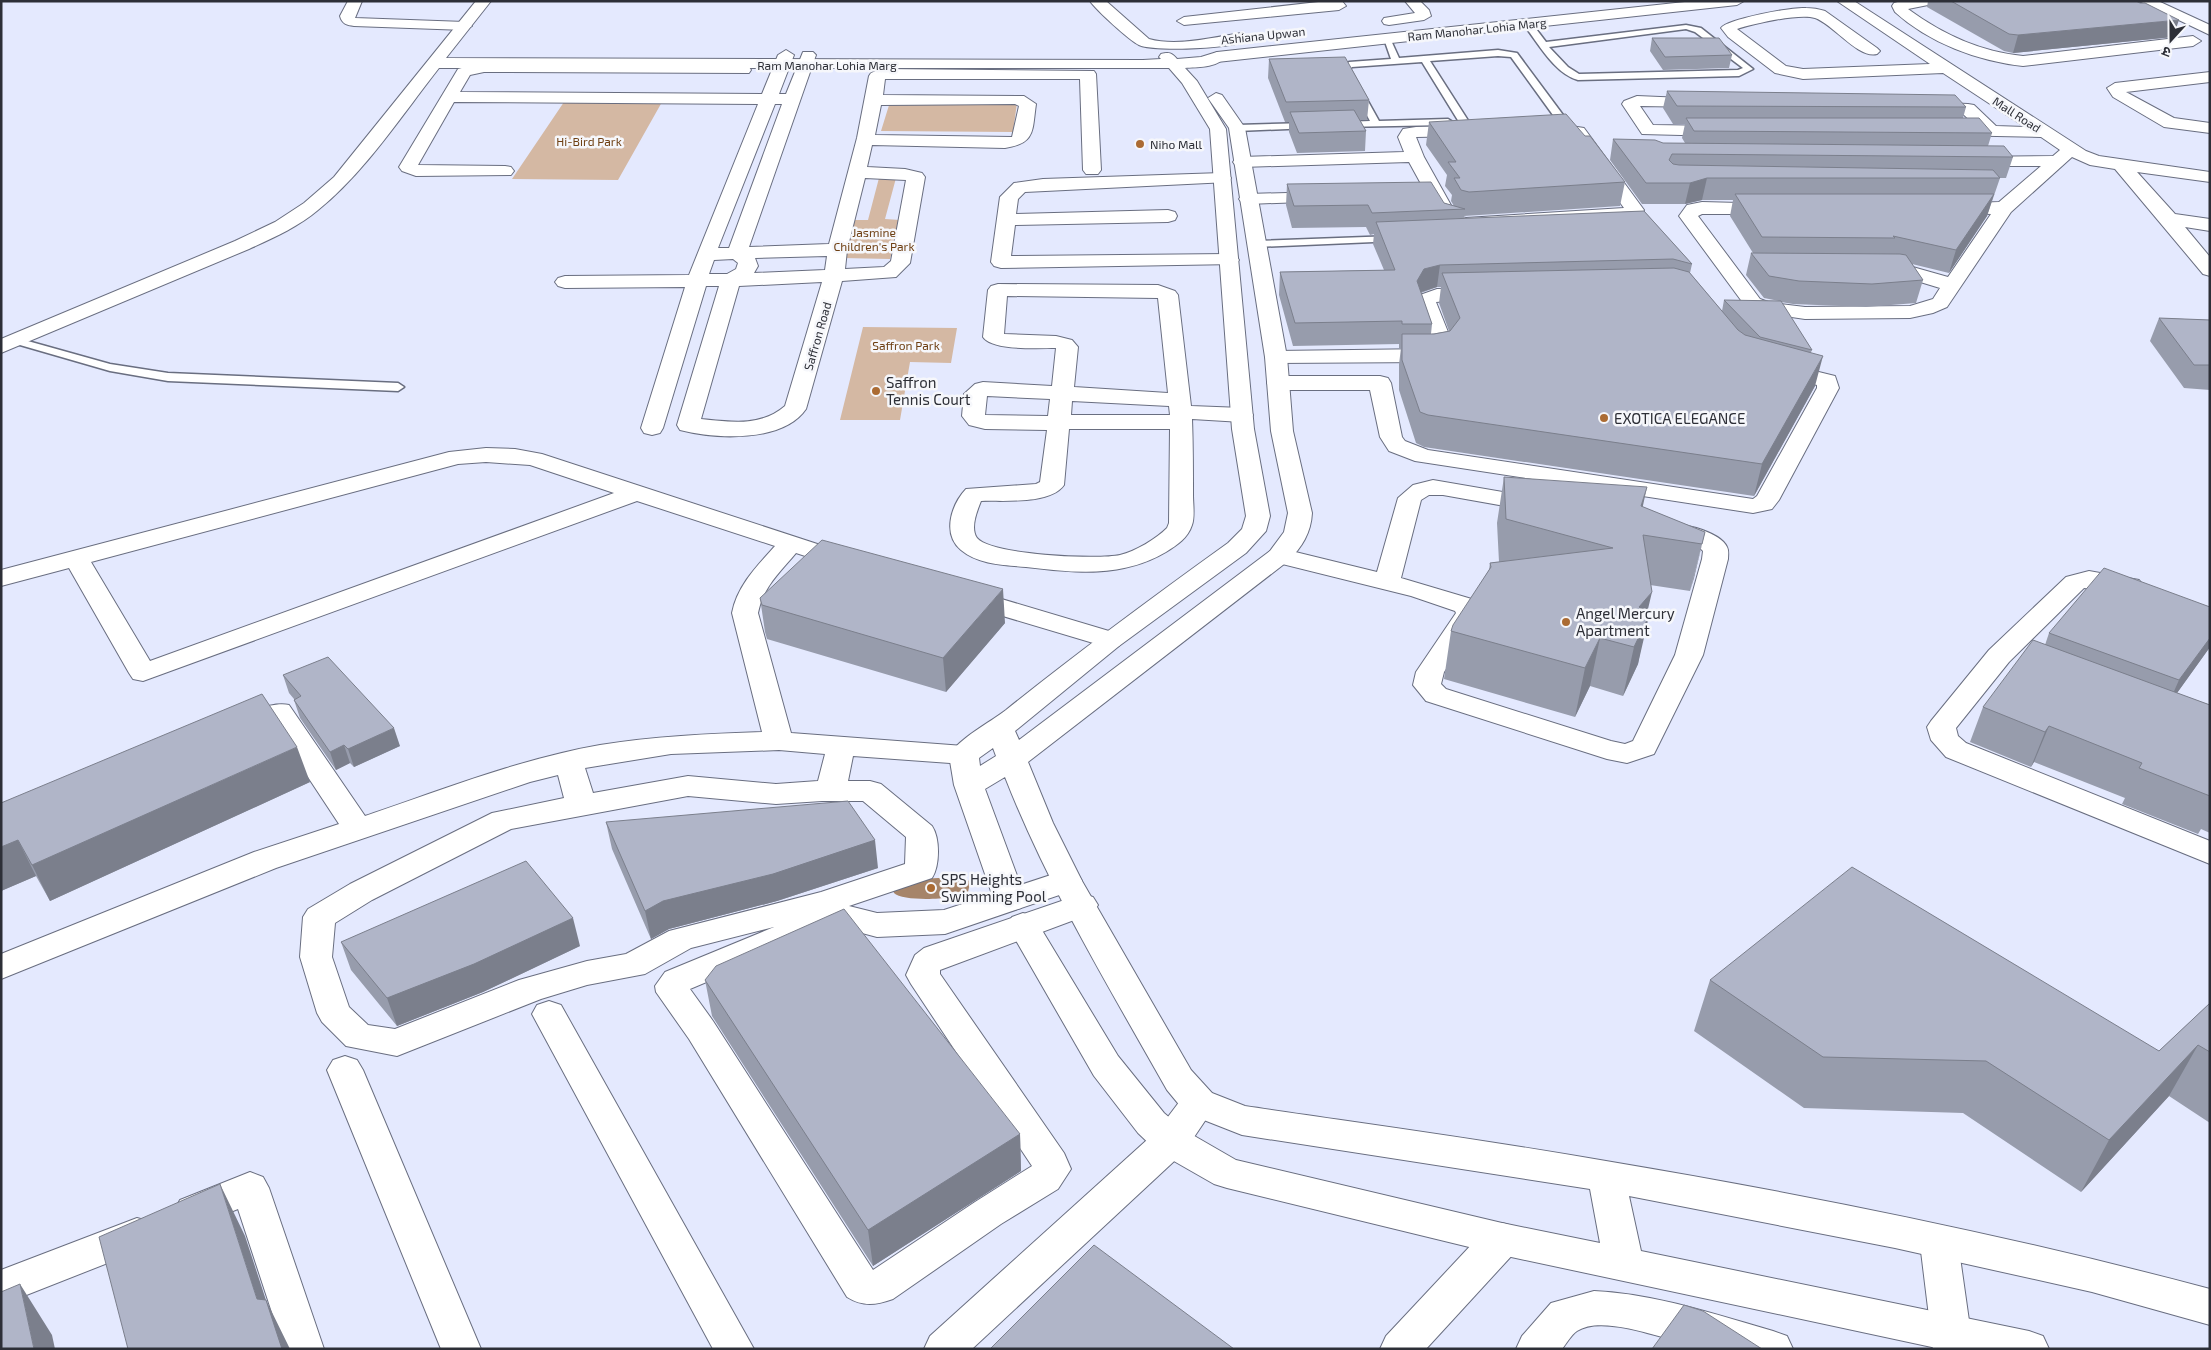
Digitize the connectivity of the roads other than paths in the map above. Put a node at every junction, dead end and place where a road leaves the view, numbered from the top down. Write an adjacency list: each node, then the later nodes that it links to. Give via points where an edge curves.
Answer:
1 (355, 1): 14 (street, via 347,16 354,22)
2 (484, 1): 14 (street)
3 (1097, 1): 20 (street, Ashiana Upwan, via 1150,45 1268,36)
4 (1334, 1): 10 (street, via 1339,6)
5 (1412, 1): 12 (street, via 1424,16)
6 (1844, 1): 17 (street, Mall Road)
7 (1928, 1): 16 (street, via 1899,6)
8 (1732, 2): 11 (street); 13 (street, Ram Manohar Lohia Marg)
9 (2140, 5): 15 (street); 16 (street, via 2193,41 2023,61 1986,56)
10 (1184, 21)
11 (1751, 22): 21 (street, via 1804,12 1816,13); 28 (street, via 1731,26 1729,31 1786,73)
12 (1374, 23)
13 (1527, 23): 18 (street, Ram Manohar Lohia Marg); 19 (lane)
14 (465, 26): 22 (street)
15 (2210, 31)
16 (1938, 34): 17 (street)
17 (1898, 36): 28 (street, Mall Road)
18 (1386, 38): 20 (street, Ram Manohar Lohia Marg); 27 (lane)
19 (1545, 45): 19 (lane, via 1686,27 1698,30 1749,69 1739,74 1578,77 1568,73)
20 (1289, 48): 26 (street, Ram Manohar Lohia Marg, via 1217,57 1203,62)
21 (1872, 51)
22 (440, 58): 24 (street, Ram Manohar Lohia Marg); 93 (street, via 340,181 311,208 242,245)
23 (1424, 58): 27 (lane); 39 (lane); 39 (lane, via 1498,52 1511,54 1558,115 1550,121)
24 (784, 60): 25 (street, Ram Manohar Lohia Marg); 33 (street)
25 (807, 60): 26 (street, Ram Manohar Lohia Marg); 34 (street)
26 (1178, 60): 43 (street, via 1204,80); 62 (street, via 1218,129)
27 (1396, 61): 40 (lane, via 1346,67)
28 (1946, 68): 48 (street, Mall Road)
29 (743, 70): 32 (street, via 484,67 464,72)
30 (1030, 74): 35 (street, Saffron Road, via 881,74 877,76); 36 (street); 58 (street, via 1088,74)
31 (2210, 77): 44 (street, via 2115,88 2119,94 2158,118 2170,123)
32 (449, 97): 33 (street); 59 (street, via 408,167 416,171)
33 (768, 98): 34 (street); 50 (street)
34 (791, 99): 51 (street)
35 (874, 100): 36 (street); 49 (street, Saffron Road)
36 (1027, 101): 49 (street, via 1022,137 1017,141)
37 (1716, 102): 45 (street, via 1637,101 1630,104 1648,130)
38 (1912, 105): 47 (street, via 1968,109)
39 (1464, 122): 40 (lane)
40 (1376, 124): 41 (lane)
41 (1336, 125)
42 (1316, 126): 43 (lane)
43 (1237, 128): 55 (street)
44 (2210, 128)
45 (1741, 131)
46 (1941, 131): 47 (street)
47 (1991, 131): 48 (street)
48 (2044, 132): 52 (street, Mall Road)
49 (865, 140): 60 (street, Saffron Road)
50 (751, 142): 51 (street); 80 (street)
51 (777, 142): 81 (street)
52 (2071, 149): 56 (street); 57 (street, Mall Road, via 2096,161)
53 (1415, 157): 55 (street); 65 (street); 65 (street, via 1407,138 1409,133 1574,130 1636,210 1625,214 1460,224 1450,220)
54 (1956, 160): 56 (street)
55 (1242, 162): 68 (street)
56 (2055, 162): 64 (street)
57 (2120, 164): 61 (street, Mall Road); 74 (street)
58 (1092, 170)
59 (504, 171)
60 (858, 172): 79 (street, Saffron Road); 87 (street, via 916,177 900,262 889,273)
61 (2210, 177)
62 (1222, 178): 72 (street); 75 (street, via 1029,184 1009,197)
63 (2000, 184): 64 (street)
64 (2030, 185): 71 (street)
65 (1437, 195): 66 (street)
66 (1418, 196)
67 (1343, 197): 68 (street)
68 (1249, 206): 72 (street); 78 (street)
69 (1790, 208): 83 (street, via 1702,208 1690,212 1688,216)
70 (1936, 208): 71 (street)
71 (2004, 208): 91 (street)
72 (1225, 215): 82 (street)
73 (1168, 216): 75 (street)
74 (2168, 219): 76 (street); 86 (street)
75 (1006, 220): 82 (street, via 1001,262)
76 (2210, 225)
77 (1404, 238): 78 (lane)
78 (1256, 244): 96 (street)
79 (837, 250): 81 (street); 87 (street, Saffron Road)
80 (706, 254): 81 (street); 89 (street)
81 (737, 254): 88 (street, via 746,260 748,266 744,273)
82 (1229, 260): 95 (street)
83 (1726, 267): 84 (street); 91 (street, via 1753,303 1761,308 1786,312 1926,310 1940,303)
84 (1746, 267)
85 (1866, 268): 91 (street, via 1895,268)
86 (2210, 270)
87 (834, 276): 88 (street); 88 (street, Saffron Road, via 795,409 789,416 767,426 688,425)
88 (731, 280): 89 (street)
89 (697, 281): 90 (street); 102 (street)
90 (565, 282)
91 (1953, 285)
92 (1494, 294): 96 (street, via 1437,295 1427,300 1443,347 1438,354)
93 (9, 344): 97 (lane, via 102,368 178,378)
94 (1765, 365): 96 (street, via 1819,378 1827,381 1828,388 1768,500 1753,506 1423,456 1397,446 1391,437 1380,383)
95 (1238, 368): 96 (street); 100 (street)
96 (1277, 369): 107 (street, via 1282,430 1300,513 1300,527 1293,542)
97 (398, 387)
98 (1061, 394): 99 (street); 99 (street, via 1067,347 1056,342 992,337 998,290 1158,291 1168,295); 101 (street); 101 (street, via 983,389 975,394 973,408 973,416 984,422)
99 (1180, 411): 100 (street); 101 (street); 101 (street, via 1180,522 1178,531 1170,539 1141,556 1099,565 994,556 977,550 963,538 960,526 970,497 980,492 1047,489 1052,485)
100 (1242, 415): 114 (street, via 1258,516 1254,531 1237,548)
101 (1059, 422)
102 (652, 428)
103 (636, 493): 106 (street); 108 (street, via 534,459 509,454 457,456); 108 (street, via 143,673)
104 (1557, 509): 111 (street, via 1443,488 1417,490 1410,498)
105 (1643, 524): 111 (street, via 1705,539 1716,549 1689,655 1644,747 1627,754 1436,695 1427,685 1430,672 1468,614 1466,606)
106 (790, 544): 109 (street); 118 (street, via 753,588 746,601 745,613)
107 (1278, 556): 111 (street); 119 (street)
108 (76, 558): 110 (street)
109 (866, 567)
110 (1, 578)
111 (1387, 582)
112 (940, 589): 114 (street)
113 (2154, 593): 115 (street, via 2113,581 2089,579 2075,582)
114 (1110, 640): 119 (street)
115 (1999, 656): 116 (street); 127 (street, via 1941,727 1945,740 1956,750)
116 (2026, 666)
117 (216, 738): 126 (street, via 279,711)
118 (779, 741): 120 (street); 122 (street, via 671,745 599,754)
119 (1006, 744): 121 (street); 123 (street); 128 (street, via 1038,823)
120 (841, 746): 121 (street); 124 (street, via 831,790)
121 (964, 755): 123 (street)
122 (569, 762): 125 (street); 126 (street, via 522,774)
123 (969, 785): 129 (street)
124 (823, 791): 125 (street, via 776,794 688,786); 125 (street, via 870,791 921,833 921,870 826,902 681,939 633,965 587,973 531,989 397,1043 358,1037 334,1013 316,957 319,917 361,892 503,820)
125 (582, 806)
126 (358, 829): 130 (street, via 265,860)
127 (2210, 853)
128 (1074, 893): 129 (street); 133 (street, via 1179,1080)
129 (1017, 912): 129 (street, via 945,922 877,925 831,916 686,977 672,986 866,1288 879,1288 1045,1178 1052,1169 923,975 928,961); 134 (street, via 1106,1066 1151,1123)
130 (1, 967)
131 (549, 1014): 144 (street)
132 (345, 1070): 143 (street)
133 (1199, 1103): 134 (street); 135 (street, via 1242,1120)
134 (1171, 1141): 136 (street, via 1227,1173); 145 (street)
135 (1606, 1176): 137 (street); 138 (street)
136 (1502, 1239): 138 (street); 146 (street)
137 (1939, 1243): 140 (street, via 2092,1275); 141 (street)
138 (1624, 1264): 141 (street)
139 (1, 1288): 142 (street, via 250,1188)
140 (2210, 1307)
141 (1952, 1340): 149 (street)
142 (304, 1349)
143 (461, 1349)
144 (734, 1349)
145 (944, 1349)
146 (1400, 1349)
147 (1536, 1349): 148 (street, via 1564,1316 1594,1309 1652,1315)
148 (1773, 1349)
149 (2029, 1349)

